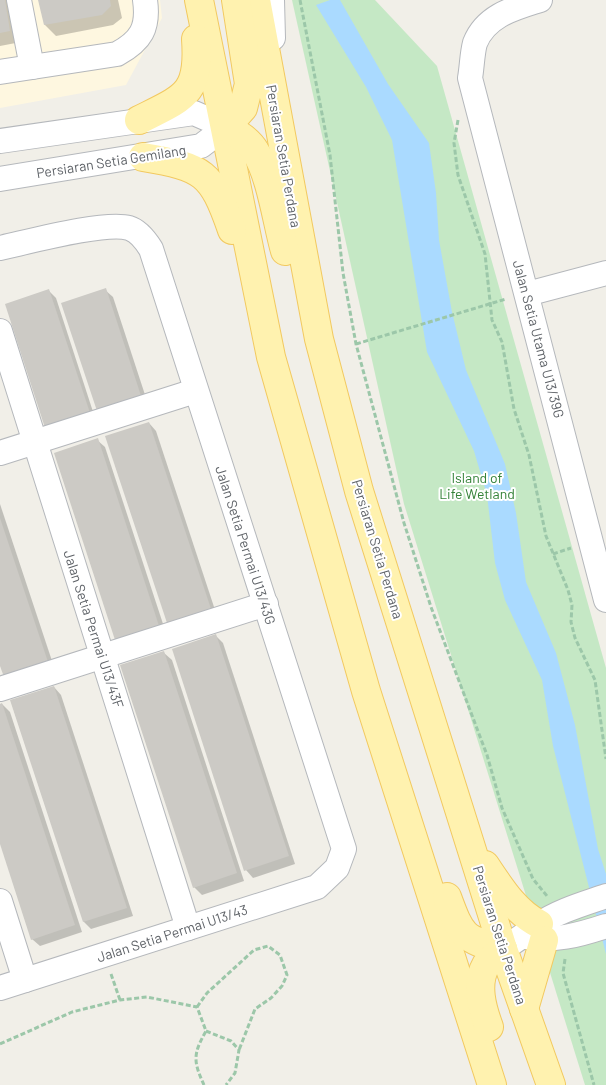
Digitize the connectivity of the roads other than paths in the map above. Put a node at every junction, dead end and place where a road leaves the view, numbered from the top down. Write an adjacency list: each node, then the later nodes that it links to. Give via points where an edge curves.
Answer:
1 (19, 0): 9 (street)
2 (145, 0): 9 (street, via 144,30 134,45 117,54)
3 (194, 0): 11 (main road, via 198,60 195,81 185,94)
4 (200, 0): 12 (main road)
5 (236, 0): 12 (main road, via 249,84 243,108)
6 (256, 0): 13 (main road, Persiaran Setia Perdana)
7 (272, 0): 13 (street)
8 (540, 0): 19 (street, Jalan Setia Utama U13/39G, via 506,11 487,23 475,44 471,83)
9 (32, 67): 10 (street)
10 (0, 72)
11 (140, 120): 12 (street, via 194,113); 14 (street)
12 (226, 127): 15 (street, Persiaran Setia Gemilang, via 201,146); 20 (main road); 22 (main road, via 255,150 264,170 290,271)
13 (279, 128): 22 (main road, Persiaran Setia Perdana)
14 (0, 141)
15 (143, 157): 16 (street, Persiaran Setia Gemilang); 20 (main road, via 198,171 216,189)
16 (0, 179)
17 (0, 248): 23 (street, Jalan Setia Permai U13/43G, via 111,226 131,228 152,249)
18 (606, 273): 19 (street)
19 (527, 294): 26 (street, Jalan Setia Utama U13/39G)
20 (261, 312): 31 (main road, via 303,474)
21 (0, 331): 24 (street, Jalan Setia Permai U13/43F)
22 (319, 339): 32 (main road, Persiaran Setia Perdana, via 359,491)
23 (195, 391): 24 (street); 28 (street, Jalan Setia Permai U13/43G)
24 (35, 442): 25 (street); 29 (street, Jalan Setia Permai U13/43F)
25 (0, 454)
26 (598, 539): 27 (street, Jalan Setia Utama U13/39G)
27 (606, 600)
28 (266, 604): 29 (street); 33 (street, Jalan Setia Permai U13/43G, via 344,849)
29 (102, 656): 30 (street); 37 (street, Jalan Setia Permai U13/43F)
30 (0, 689)
31 (366, 691): 38 (main road, via 411,786 457,926 476,942); 42 (main road)
32 (472, 848): 38 (main road, Persiaran Setia Perdana); 38 (main road, via 528,919)
33 (337, 868): 37 (street, Jalan Setia Permai U13/43, via 316,887)
34 (606, 896): 38 (street, via 561,902)
35 (0, 901): 39 (street)
36 (606, 926): 38 (street, via 573,945)
37 (188, 928): 39 (street, Jalan Setia Permai U13/43)
38 (528, 938): 41 (main road, Persiaran Setia Perdana); 41 (main road); 43 (main road, via 487,965 482,978 480,1003)
39 (25, 980): 40 (street, Jalan Setia Permai U13/43)
40 (0, 988)
41 (524, 1009): 44 (main road, Persiaran Setia Perdana)
42 (492, 1085)
43 (508, 1085)
44 (551, 1085)

